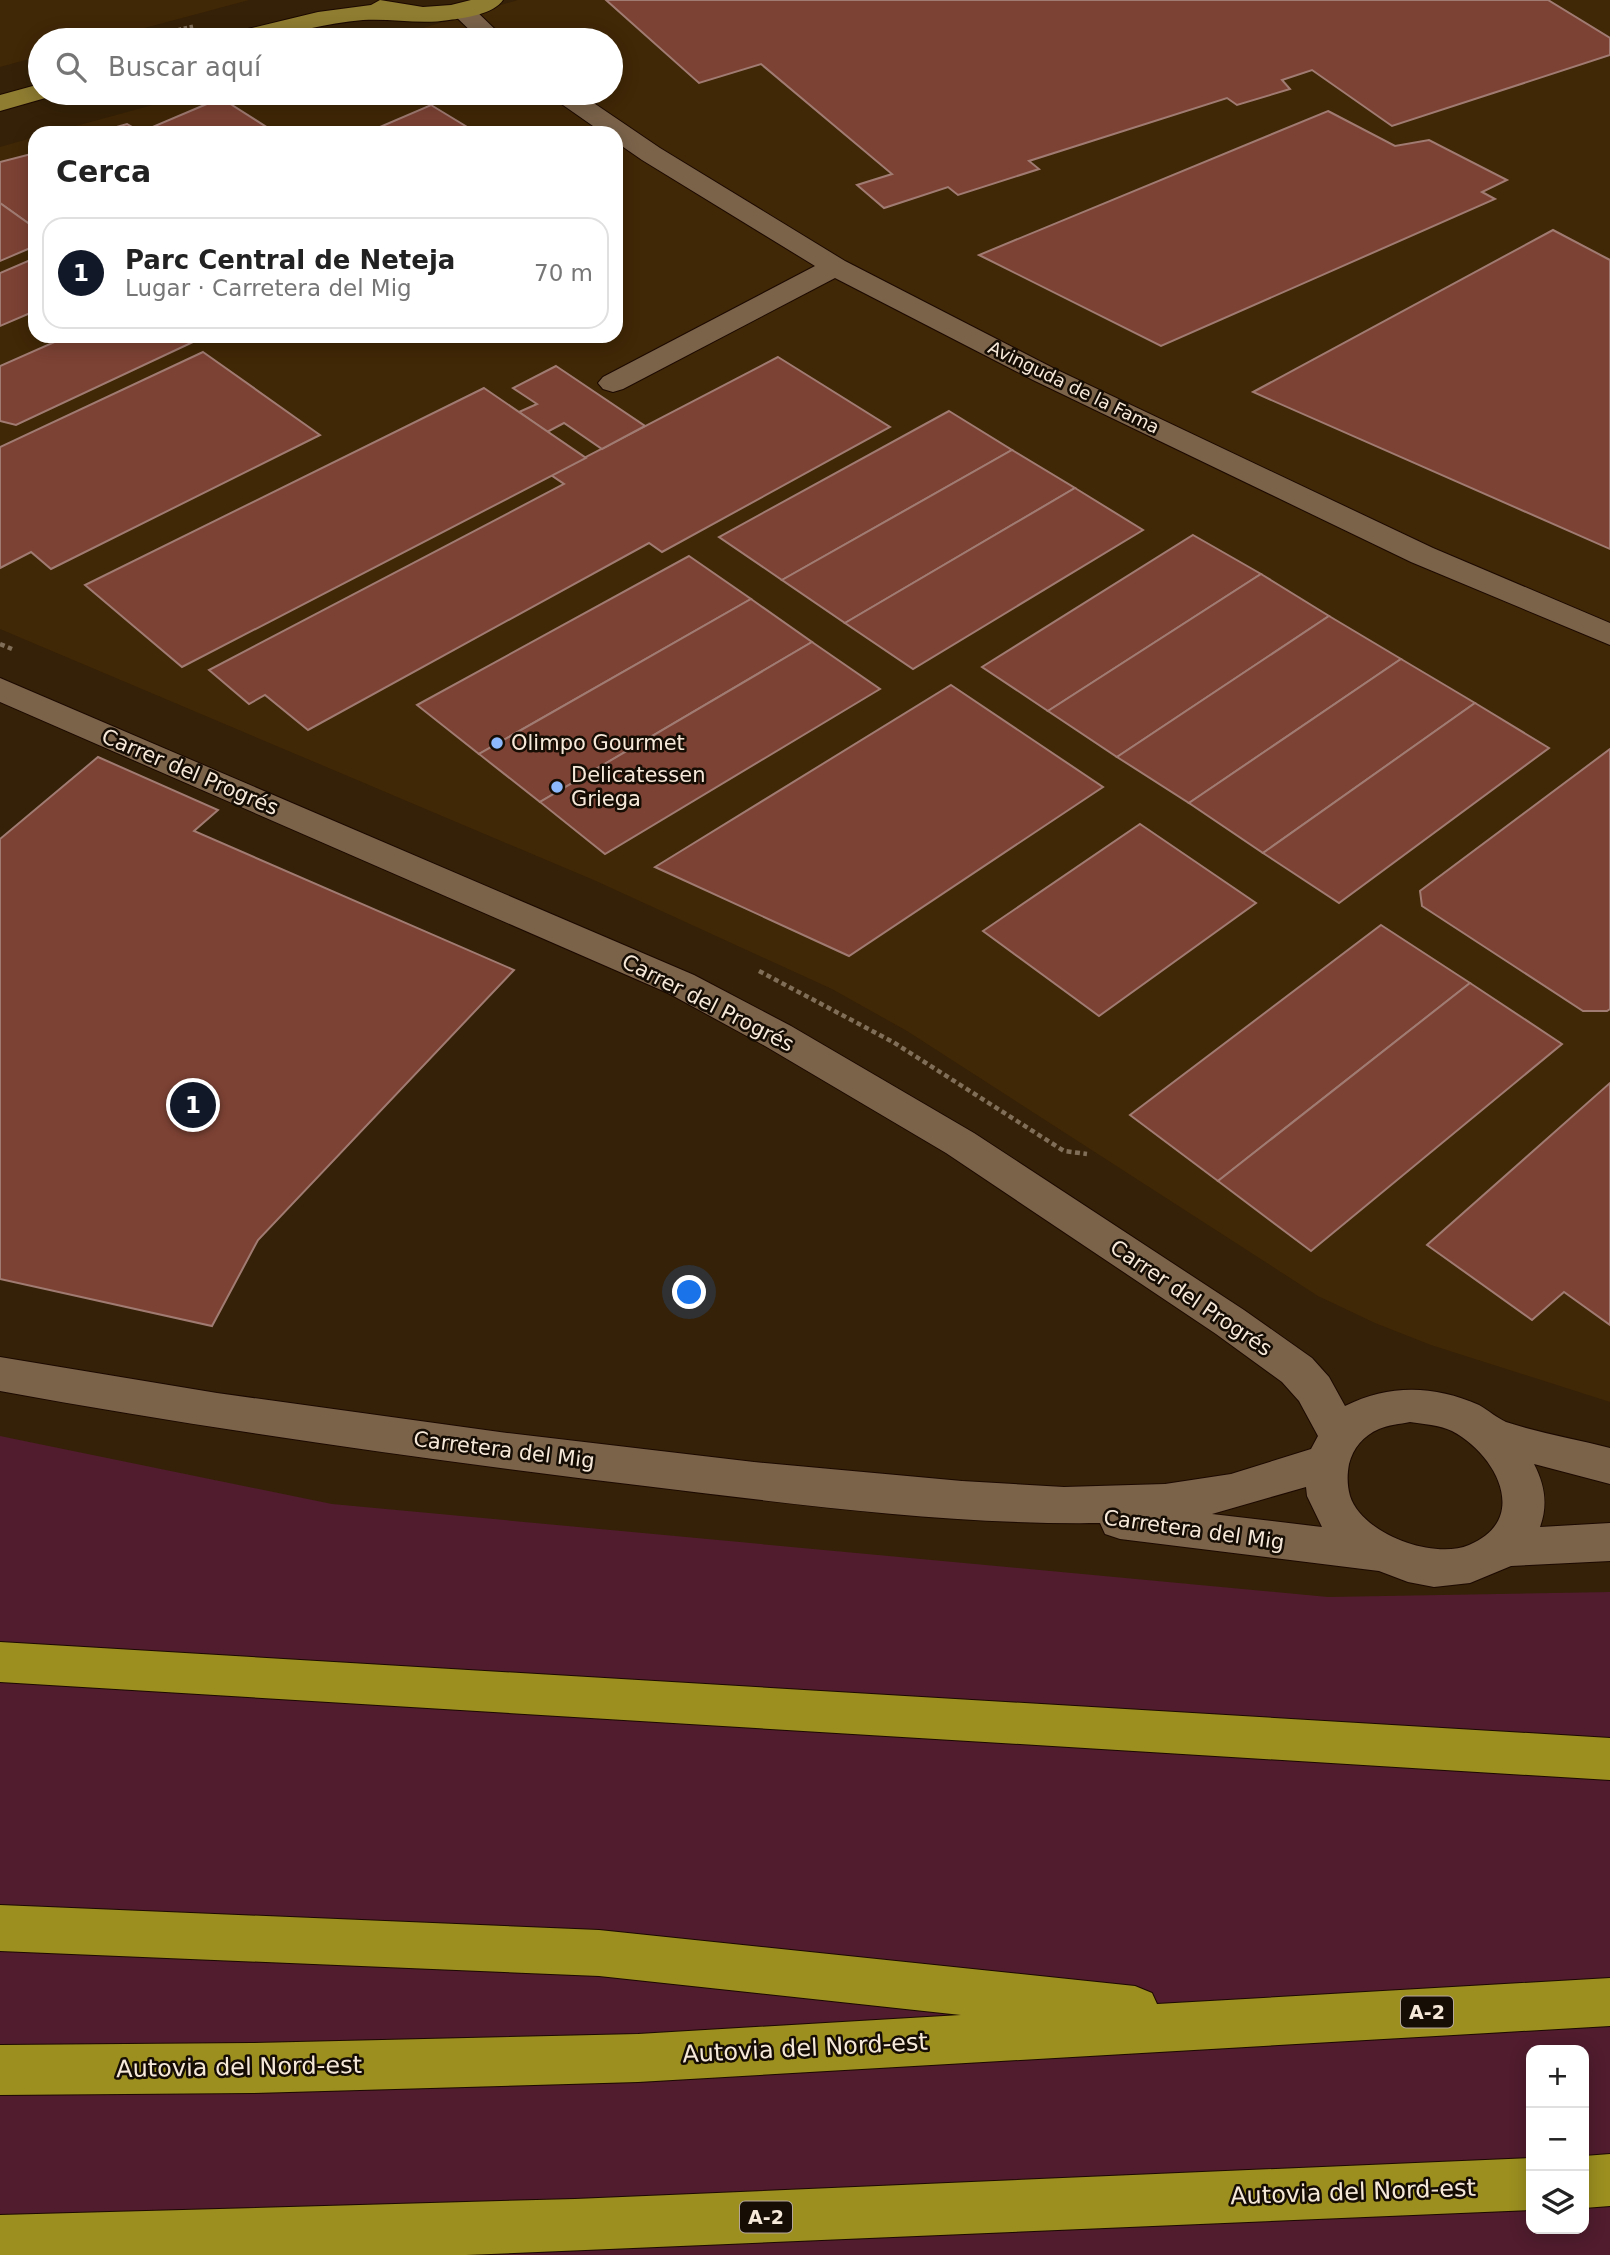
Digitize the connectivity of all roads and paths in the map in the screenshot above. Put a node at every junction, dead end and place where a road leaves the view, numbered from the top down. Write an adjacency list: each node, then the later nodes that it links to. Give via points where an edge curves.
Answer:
1 (327, 0): 6 (main road)
2 (367, 0): 5 (main road)
3 (491, 0): 4 (main road)
4 (463, 10): 5 (main road); 8 (street)
5 (405, 13): 6 (main road, via 387,11)
6 (288, 25): 7 (main road)
7 (277, 28)
8 (482, 28)
9 (28, 95): 10 (main road)
10 (0, 103)
11 (580, 105): 12 (street, Avinguda de la Fama)
12 (610, 126)
13 (623, 135): 14 (street, Avinguda de la Fama)
14 (835, 267): 15 (street); 16 (street, Avinguda de la Fama, via 1043,374 1422,555)
15 (613, 383)
16 (1610, 635)
17 (0, 690): 22 (street, Carrer del Progrés, via 681,984 778,1036 960,1143 1297,1370 1314,1389)
18 (1064, 1151): 19 (path)
19 (1087, 1154)
20 (0, 1374): 24 (street, Carretera del Mig, via 352,1430 686,1473)
21 (1493, 1436): 22 (street, via 1468,1419 1410,1405 1358,1419); 23 (street); 26 (street, via 1519,1473 1524,1493 1515,1532)
22 (1333, 1449): 24 (street, Carretera del Mig, via 1287,1476 1201,1498 1140,1505); 27 (street, via 1326,1481 1331,1501 1342,1521)
23 (1610, 1466)
24 (1011, 1504): 27 (street, Carretera del Mig, via 1239,1538)
25 (1610, 1542): 26 (street)
26 (1502, 1548): 27 (street, via 1476,1563 1444,1569 1410,1566)
27 (1378, 1553)
28 (0, 1662): 29 (highway)
29 (1610, 1759)
30 (0, 1928): 32 (highway, via 599,1954)
31 (1610, 2002): 32 (highway, Autovia del Nord-est / A-2)
32 (1245, 2022): 33 (highway, Autovia del Nord-est / A-2, via 638,2058)
33 (0, 2070)
34 (1610, 2180): 35 (highway)
35 (1589, 2182)
36 (1526, 2184): 37 (highway, Autovia del Nord-est / A-2, via 646,2222)
37 (0, 2241)

